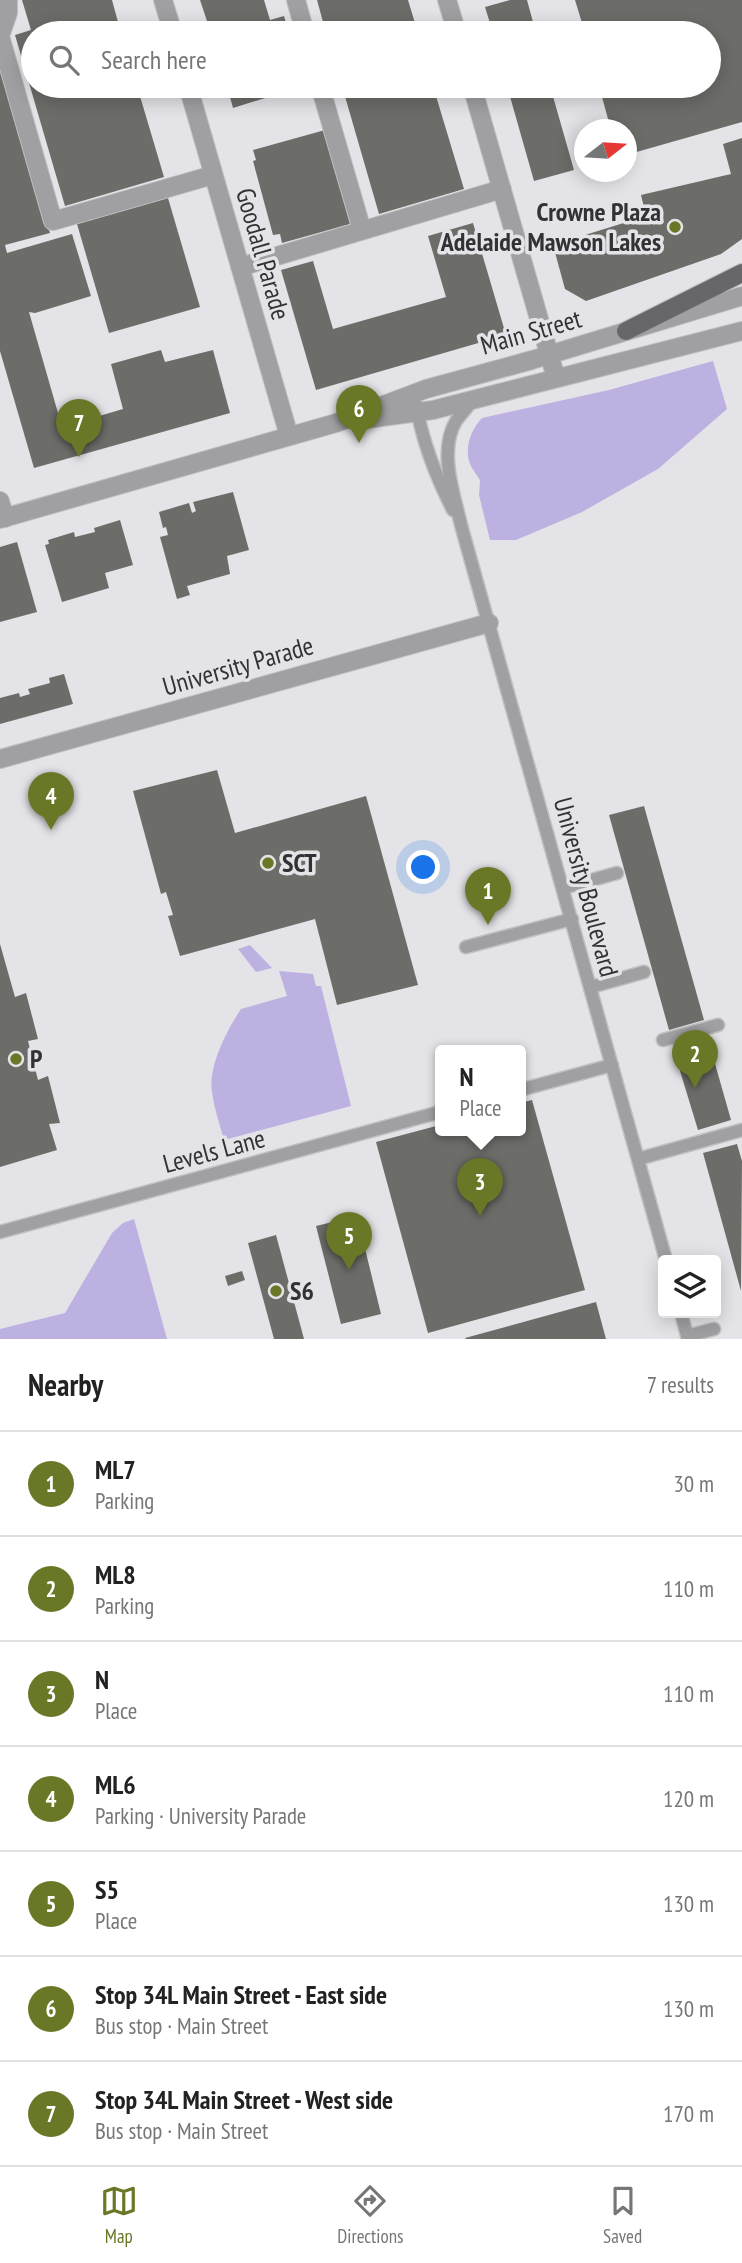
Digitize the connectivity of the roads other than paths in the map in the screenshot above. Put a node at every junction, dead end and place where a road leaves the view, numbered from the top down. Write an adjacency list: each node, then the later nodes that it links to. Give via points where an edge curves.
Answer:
1 (8, 0): 11 (street, via 0,36 53,221)
2 (163, 0): 5 (street)
3 (296, 0): 6 (street)
4 (447, 0): 7 (street)
5 (169, 21)
6 (302, 21)
7 (453, 21)
8 (191, 98): 11 (street, Goodall Parade)
9 (324, 98): 13 (street)
10 (475, 98): 12 (street)
11 (213, 175): 14 (street, Goodall Parade)
12 (502, 189): 13 (street); 19 (street)
13 (362, 230): 14 (street)
14 (240, 267): 25 (street, Goodall Parade)
15 (742, 273): 17 (main road)
16 (742, 296): 17 (street, Main Street)
17 (626, 331): 19 (street, Main Street)
18 (742, 331): 20 (street, Main Street)
19 (549, 355): 20 (street); 21 (street, Main Street)
20 (556, 378): 22 (street, Main Street)
21 (414, 393): 23 (lane, University Boulevard); 24 (street, Main Street)
22 (473, 400): 23 (street, Main Street); 27 (lane, University Boulevard, via 455,422 449,441 448,467)
23 (417, 412): 24 (street, Main Street); 27 (lane, University Boulevard, via 433,472)
24 (336, 423): 25 (street, Main Street)
25 (289, 436): 26 (street, Main Street)
26 (2, 513)
27 (461, 525): 28 (lane, University Boulevard)
28 (489, 623): 29 (street, University Parade); 31 (lane, University Boulevard)
29 (0, 759)
30 (617, 873): 31 (lane)
31 (563, 888): 32 (lane, University Boulevard)
32 (572, 919): 33 (lane); 35 (lane, University Boulevard)
33 (467, 947)
34 (644, 972): 35 (lane)
35 (591, 987): 38 (lane, University Boulevard)
36 (718, 1025): 37 (lane)
37 (663, 1040)
38 (612, 1065): 39 (lane); 42 (lane, University Boulevard)
39 (526, 1088)
40 (435, 1113): 43 (lane, Levels Lane)
41 (742, 1130): 42 (lane)
42 (638, 1158): 44 (lane, University Boulevard)
43 (0, 1232)
44 (665, 1255)
45 (682, 1318): 47 (lane)
46 (714, 1329): 47 (lane)
47 (688, 1338)

